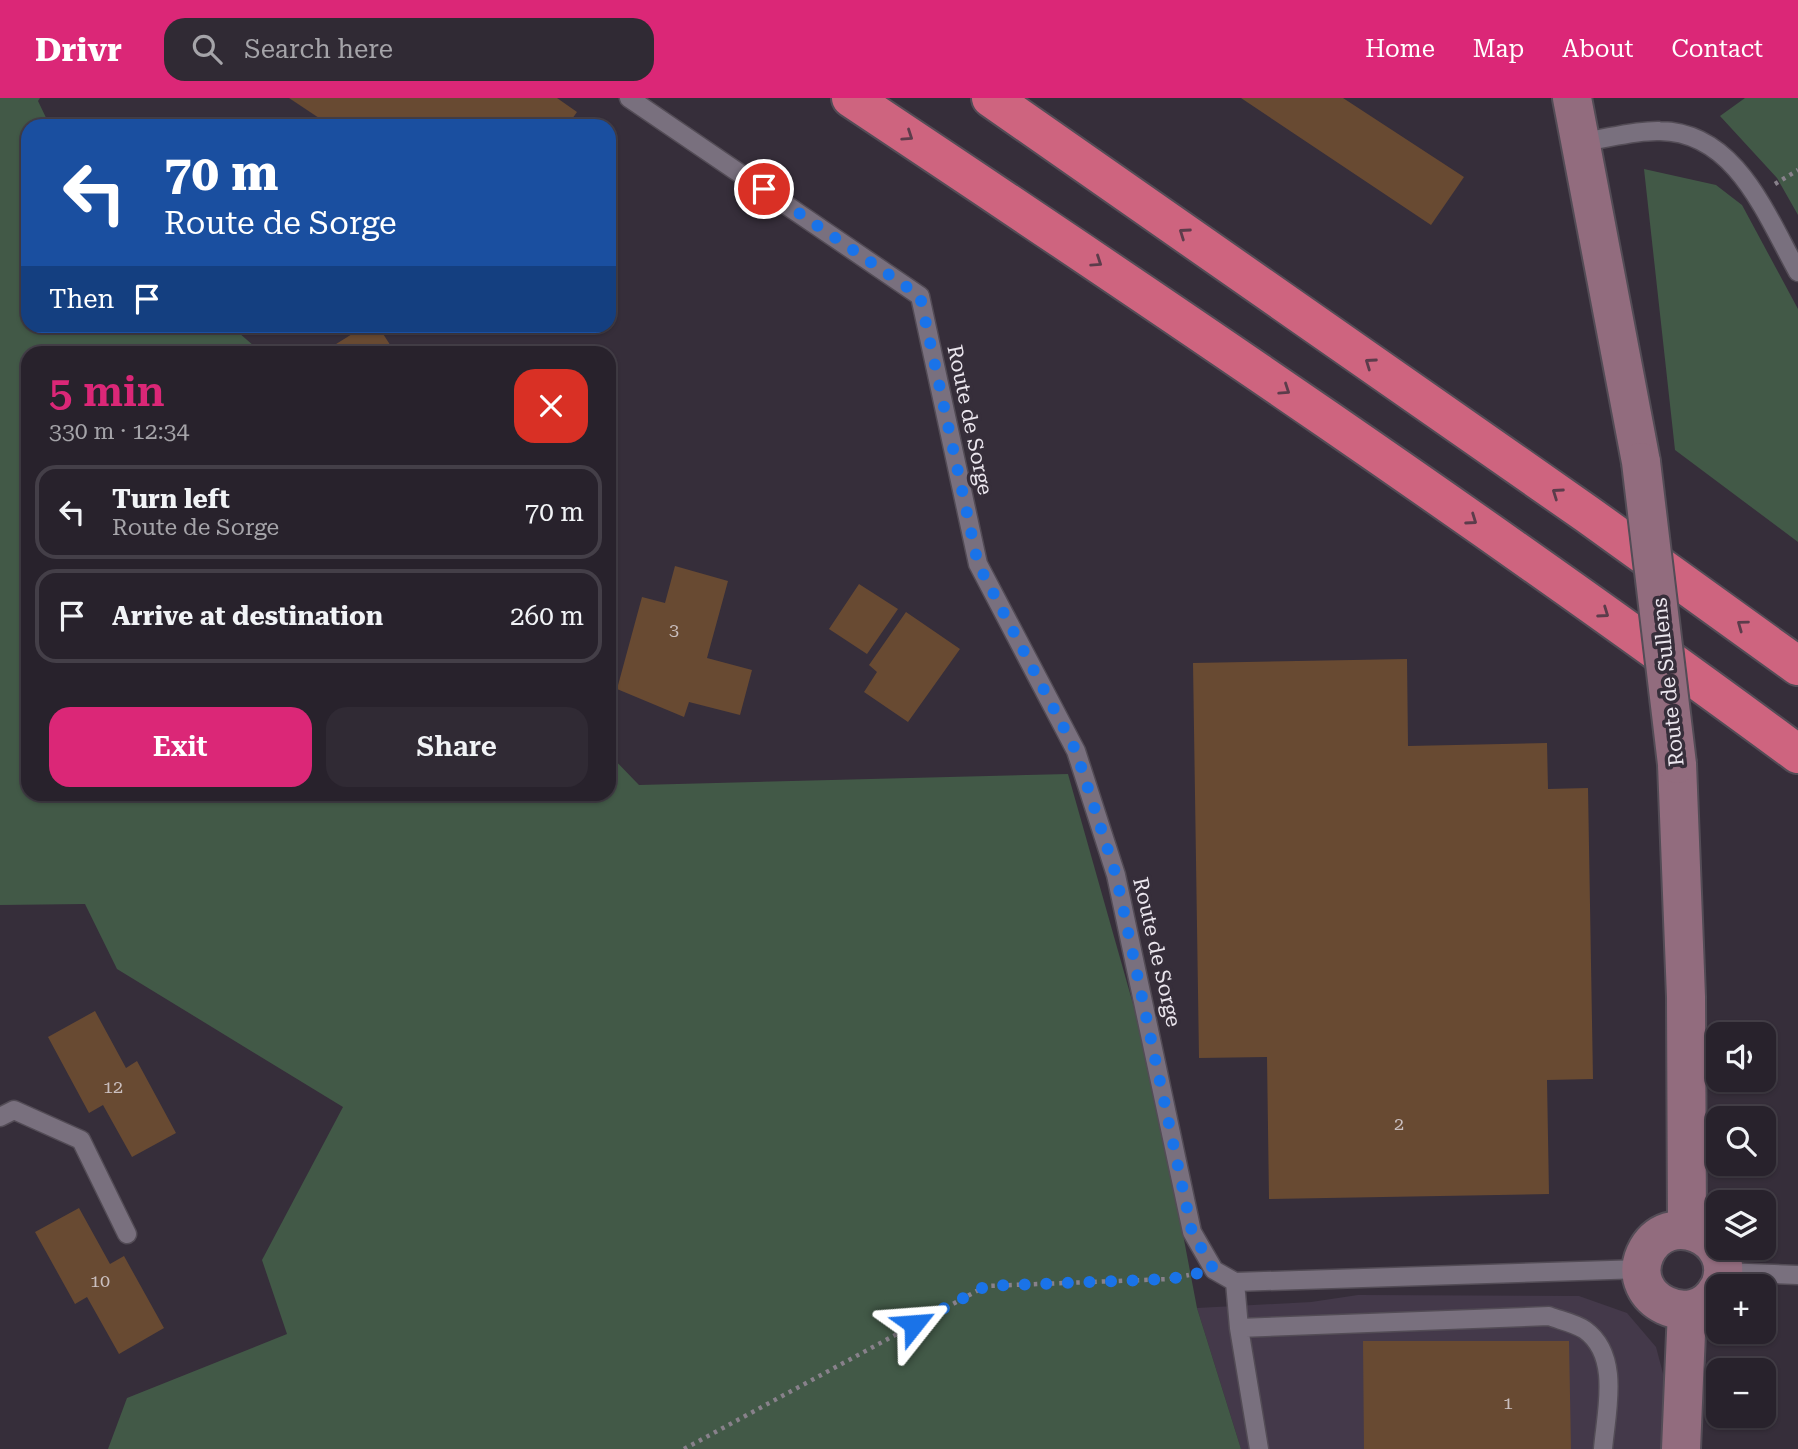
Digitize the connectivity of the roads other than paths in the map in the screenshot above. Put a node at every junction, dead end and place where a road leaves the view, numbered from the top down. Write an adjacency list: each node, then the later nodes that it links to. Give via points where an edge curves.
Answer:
1 (629, 98): 16 (lane, Route de Sorge, via 920,296 978,564 1076,751 1116,875 1192,1232 1214,1270)
2 (851, 98): 8 (highway, one-way to 8, via 1331,421)
3 (991, 98): 7 (highway, one-way to 3)
4 (1572, 98): 5 (main road, Route de Sullens)
5 (1581, 142): 6 (lane, via 1659,131 1693,135 1717,149 1735,165); 10 (main road, Route de Sullens, bridge, via 1641,462 1677,764 1686,997)
6 (1798, 272)
7 (1798, 666)
8 (1798, 754)
9 (0, 1117): 11 (lane, via 14,1110 81,1140)
10 (1687, 1229): 12 (main road, via 1661,1236 1644,1256); 13 (main road, via 1710,1238 1723,1259)
11 (127, 1234)
12 (1642, 1269): 16 (lane); 18 (main road, via 1650,1295 1673,1310)
13 (1722, 1274)
14 (1798, 1275): 15 (lane)
15 (1776, 1277)
16 (1235, 1282): 19 (lane)
17 (1706, 1303): 18 (main road)
18 (1687, 1310): 22 (main road)
19 (1239, 1328): 20 (lane); 21 (lane, via 1549,1316 1584,1330 1600,1348 1609,1374)
20 (1259, 1449)
21 (1603, 1449)
22 (1681, 1449)

